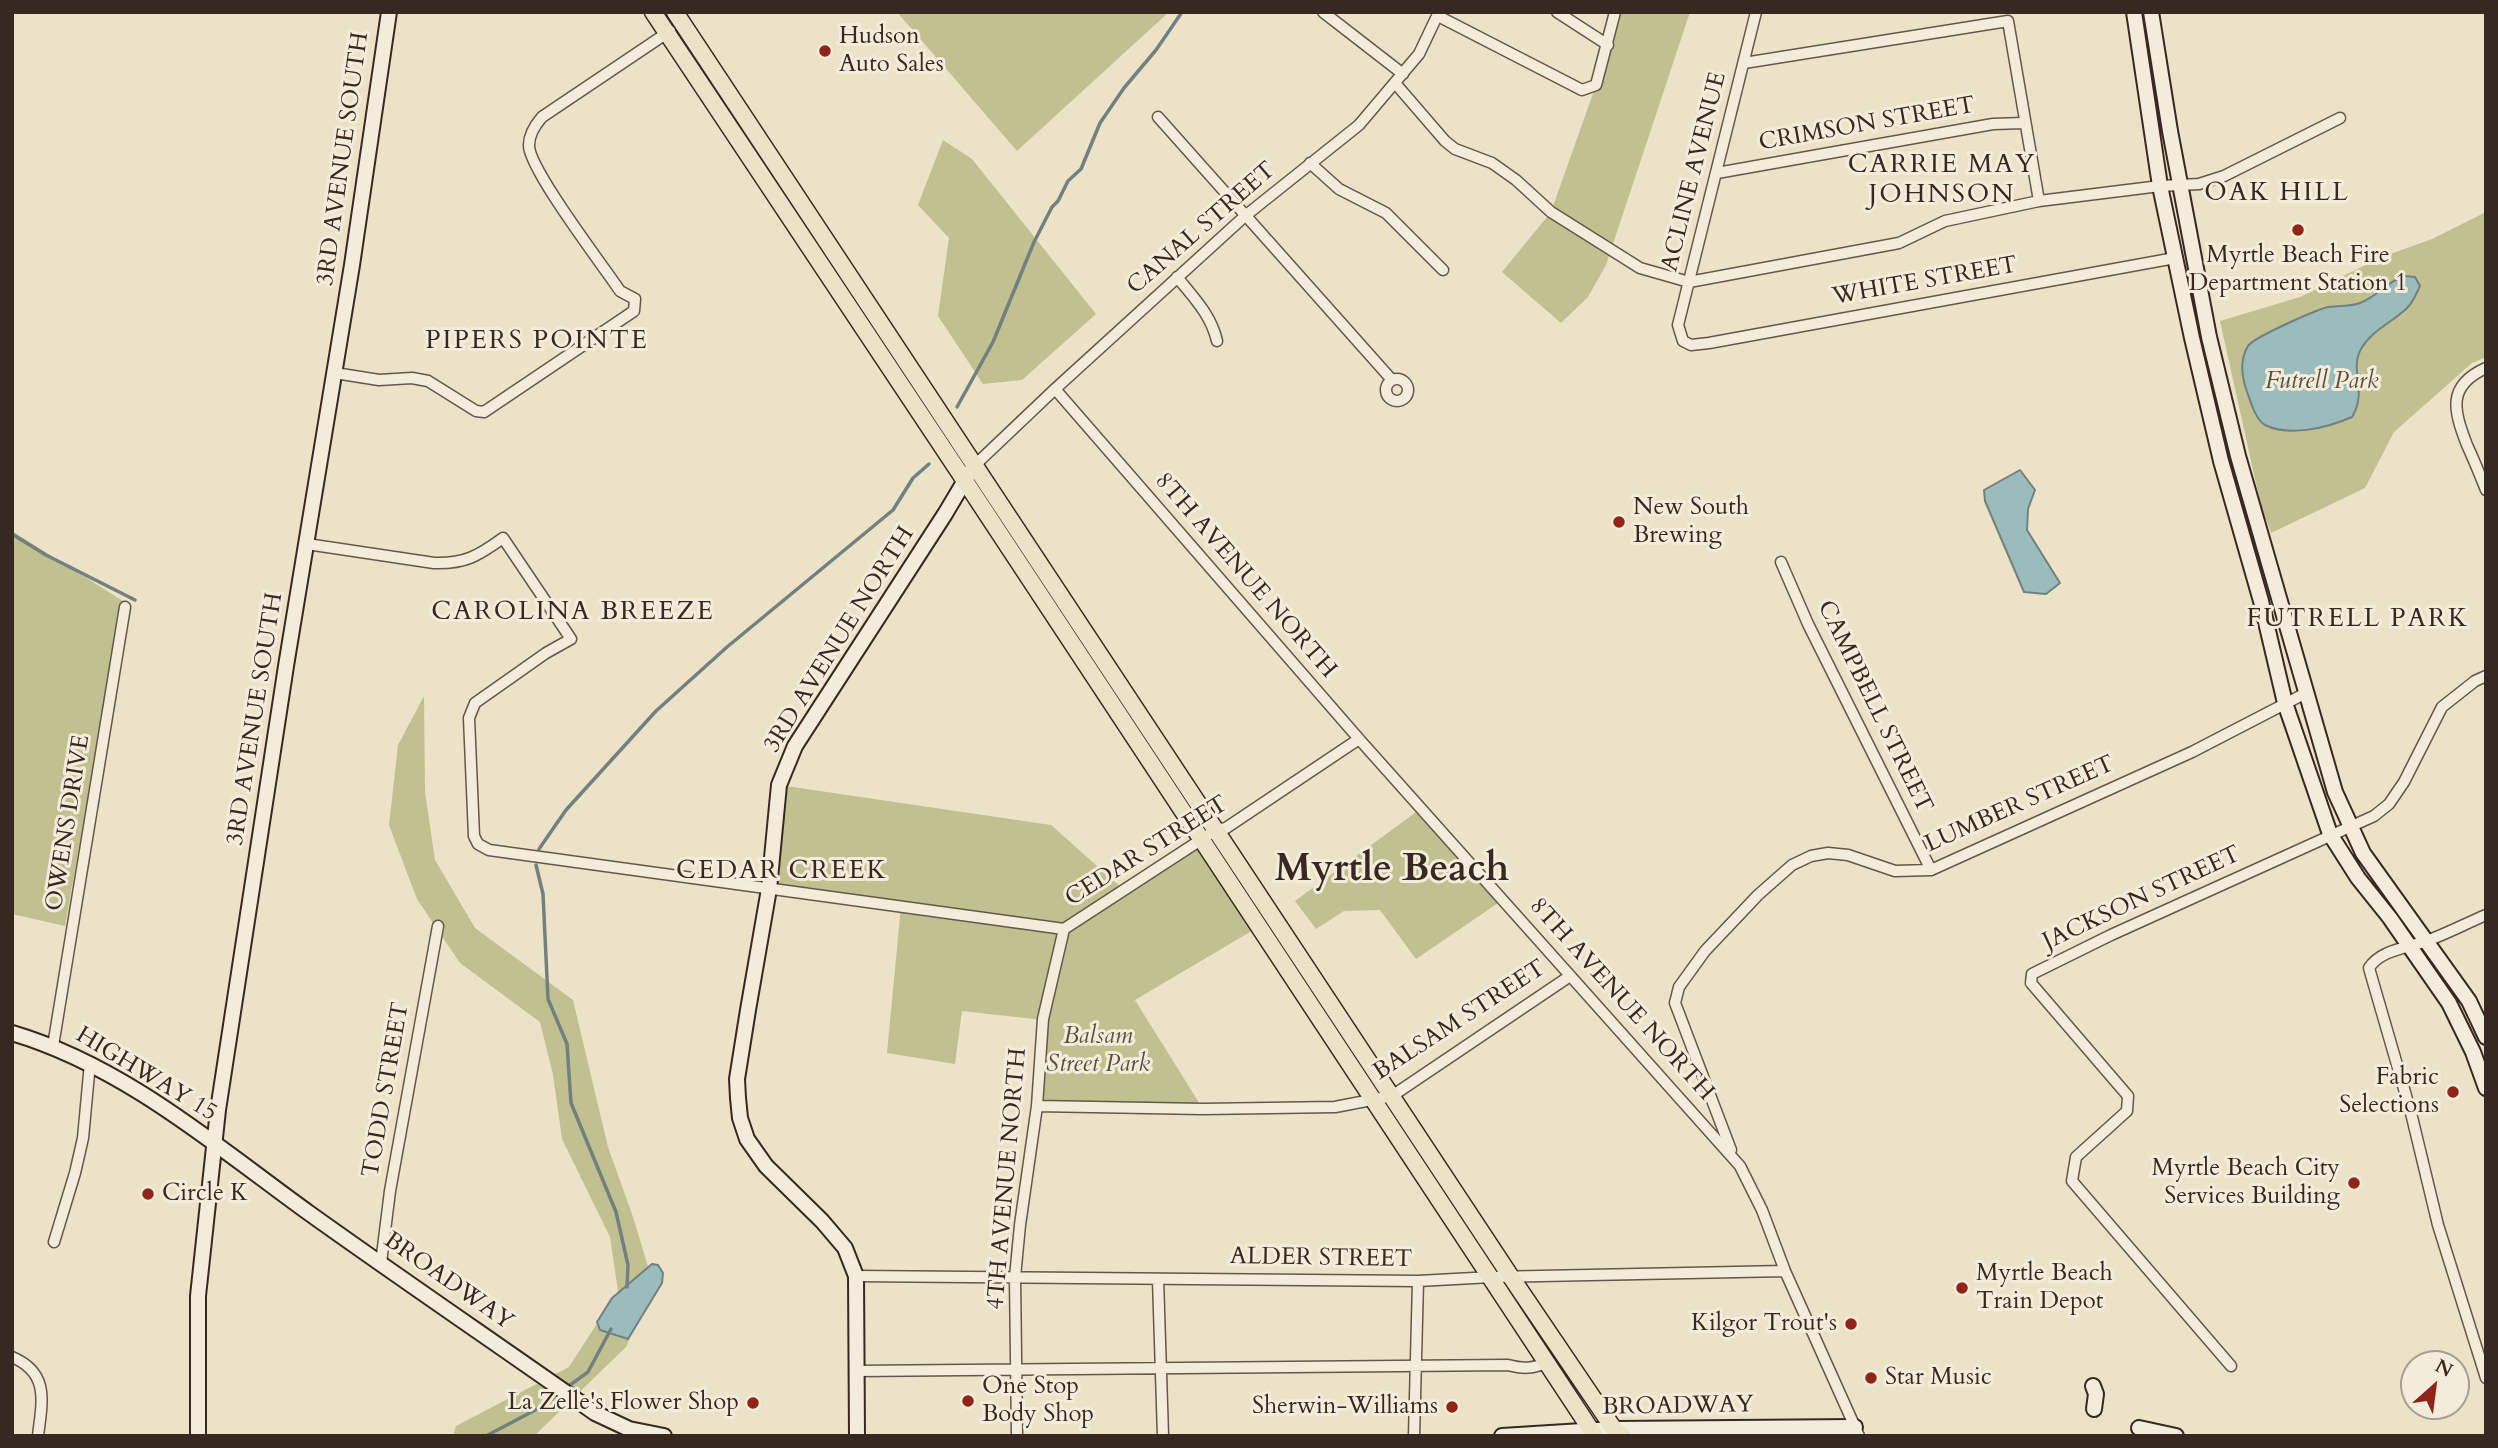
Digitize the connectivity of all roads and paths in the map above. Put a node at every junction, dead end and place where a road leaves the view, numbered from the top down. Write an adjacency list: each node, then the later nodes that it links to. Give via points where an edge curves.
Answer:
1 (389, 12): 32 (main road, 3RD AVENUE SOUTH)
2 (653, 12): 11 (main road)
3 (1323, 12): 14 (street)
4 (1557, 12): 12 (street)
5 (1615, 12): 12 (street)
6 (1756, 12): 13 (street, ACLINE AVENUE)
7 (2134, 12): 22 (main road)
8 (2151, 12): 21 (main road)
9 (1438, 14): 12 (street, via 1582,90 1596,85); 14 (street, CANAL STREET, via 1419,54)
10 (678, 18): 11 (street); 35 (main road)
11 (667, 33): 32 (street, via 542,117 528,145 537,171 620,291 635,299 635,311 484,412 428,381); 36 (main road)
12 (1608, 45)
13 (1744, 62): 18 (street, via 2008,21); 20 (street, ACLINE AVENUE)
14 (1403, 74): 15 (street, CANAL STREET)
15 (1395, 83): 19 (street, CANAL STREET, via 1359,124); 28 (street, via 1455,149 1492,163 1551,212 1640,268)
16 (1158, 117): 24 (street)
17 (2340, 118): 21 (street, via 2224,176)
18 (2024, 123): 20 (street, CRIMSON STREET, via 1993,124); 23 (street)
19 (1310, 163): 24 (street, CANAL STREET); 26 (street, via 1339,189 1386,213)
20 (1717, 173): 28 (street, ACLINE AVENUE)
21 (2180, 185): 22 (street); 42 (main road, via 2238,456)
22 (2160, 186): 23 (street); 25 (main road)
23 (2039, 201): 28 (street, via 1945,221 1899,243)
24 (1245, 216): 27 (street, CANAL STREET); 33 (street)
25 (2175, 258): 30 (street, WHITE STREET, via 1709,343); 43 (main road, via 2221,461)
26 (1443, 270)
27 (1177, 278): 29 (street, via 1213,325); 34 (street, CANAL STREET)
28 (1689, 282): 30 (street, ACLINE AVENUE, via 1678,325)
29 (1217, 341)
30 (1683, 341)
31 (2486, 368): 37 (street, via 2464,383 2455,406)
32 (335, 373): 38 (main road, 3RD AVENUE SOUTH)
33 (1392, 380)
34 (1055, 389): 35 (street, CANAL STREET); 44 (street, 8TH AVENUE NORTH)
35 (975, 465): 36 (main road, 3RD AVENUE NORTH); 46 (main road)
36 (965, 481): 48 (main road); 50 (main road, 3RD AVENUE NORTH, via 795,746 779,785)
37 (2486, 490)
38 (307, 544): 50 (street, CEDAR STREET, via 455,564 503,538 571,639 475,703 469,718 478,844 489,850); 65 (main road, 3RD AVENUE SOUTH, via 239,964)
39 (1780, 562): 49 (street, CAMPBELL STREET)
40 (125, 607): 59 (street, OWENS DRIVE)
41 (2486, 676): 45 (street, JACKSON STREET, via 2442,707 2389,804)
42 (2306, 694): 43 (street, LUMBER STREET); 45 (main road, via 2335,792)
43 (2285, 703): 47 (main road); 49 (street, LUMBER STREET, via 2192,752)
44 (1359, 739): 46 (street, CEDAR STREET, via 1226,828); 56 (street, 8TH AVENUE NORTH)
45 (2351, 827): 47 (street, JACKSON STREET); 54 (main road, via 2363,853)
46 (1216, 830): 48 (street, CEDAR STREET); 62 (main road)
47 (2330, 834): 55 (main road); 79 (street, JACKSON STREET, via 2032,974 2031,984 2128,1096 2127,1111 2076,1157 2072,1181)
48 (1201, 840): 53 (street, CEDAR STREET); 63 (main road)
49 (1931, 870): 66 (street, LUMBER STREET, via 1895,871 1848,855 1811,856 1758,895 1679,986 1675,1003)
50 (769, 889): 53 (street, CEDAR STREET); 70 (main road, 3RD AVENUE NORTH, via 737,1079 740,1118 747,1139 766,1166 845,1248)
51 (2486, 915): 54 (street)
52 (438, 926): 68 (street, TODD STREET)
53 (1065, 929): 64 (street, 4TH AVENUE NORTH, via 1043,1019)
54 (2427, 941): 55 (street); 58 (main road, via 2471,1004)
55 (2408, 946): 61 (main road, via 2449,1003); 83 (street, via 2373,961 2369,974 2411,1113 2438,1225)
56 (1570, 976): 62 (street, BALSAM STREET); 66 (street, 8TH AVENUE NORTH)
57 (12, 1033): 59 (main road, HIGHWAY 15)
58 (2486, 1037)
59 (53, 1046): 60 (main road, HIGHWAY 15)
60 (90, 1063): 65 (main road, HIGHWAY 15); 67 (street, via 83,1138)
61 (2486, 1088)
62 (1392, 1096): 63 (street, BALSAM STREET); 72 (main road)
63 (1374, 1100): 64 (street, BALSAM STREET, via 1335,1107); 73 (main road)
64 (1037, 1106): 71 (street, 4TH AVENUE NORTH)
65 (216, 1144): 68 (main road, BROADWAY); 92 (main road, 3RD AVENUE SOUTH, via 198,1296)
66 (1733, 1157): 69 (street, 8TH AVENUE NORTH, via 1762,1210)
67 (54, 1242)
68 (381, 1263): 86 (main road, BROADWAY)
69 (1785, 1271): 72 (street, ALDER STREET); 87 (street, 8TH AVENUE NORTH)
70 (856, 1276): 71 (street, ALDER STREET); 82 (main road, 3RD AVENUE NORTH)
71 (1015, 1277): 74 (street, ALDER STREET); 80 (street, 4TH AVENUE NORTH)
72 (1511, 1277): 73 (street, ALDER STREET); 89 (main road)
73 (1492, 1278): 75 (street, ALDER STREET); 77 (main road)
74 (1158, 1279): 75 (street, ALDER STREET); 81 (street)
75 (1418, 1282): 78 (street)
76 (12, 1357): 91 (street, via 35,1371 39,1383)
77 (1548, 1362): 78 (street, via 1536,1368); 90 (main road)
78 (1416, 1366): 81 (street); 97 (street)
79 (2231, 1366)
80 (1016, 1369): 81 (street); 82 (street); 95 (street, 4TH AVENUE NORTH)
81 (1161, 1369): 96 (street)
82 (856, 1371): 94 (main road, 3RD AVENUE NORTH)
83 (2486, 1378)
84 (2093, 1386): 85 (main road)
85 (2094, 1409)
86 (627, 1432): 93 (main road, BROADWAY)
87 (1857, 1432): 89 (main road, BROADWAY)
88 (2141, 1432): 99 (main road)
89 (1619, 1433): 90 (main road, BROADWAY)
90 (1593, 1434): 98 (main road, BROADWAY)
91 (38, 1436)
92 (198, 1436)
93 (664, 1436)
94 (856, 1436)
95 (1017, 1436)
96 (1163, 1436)
97 (1414, 1436)
98 (1502, 1436)
99 (2176, 1436)

